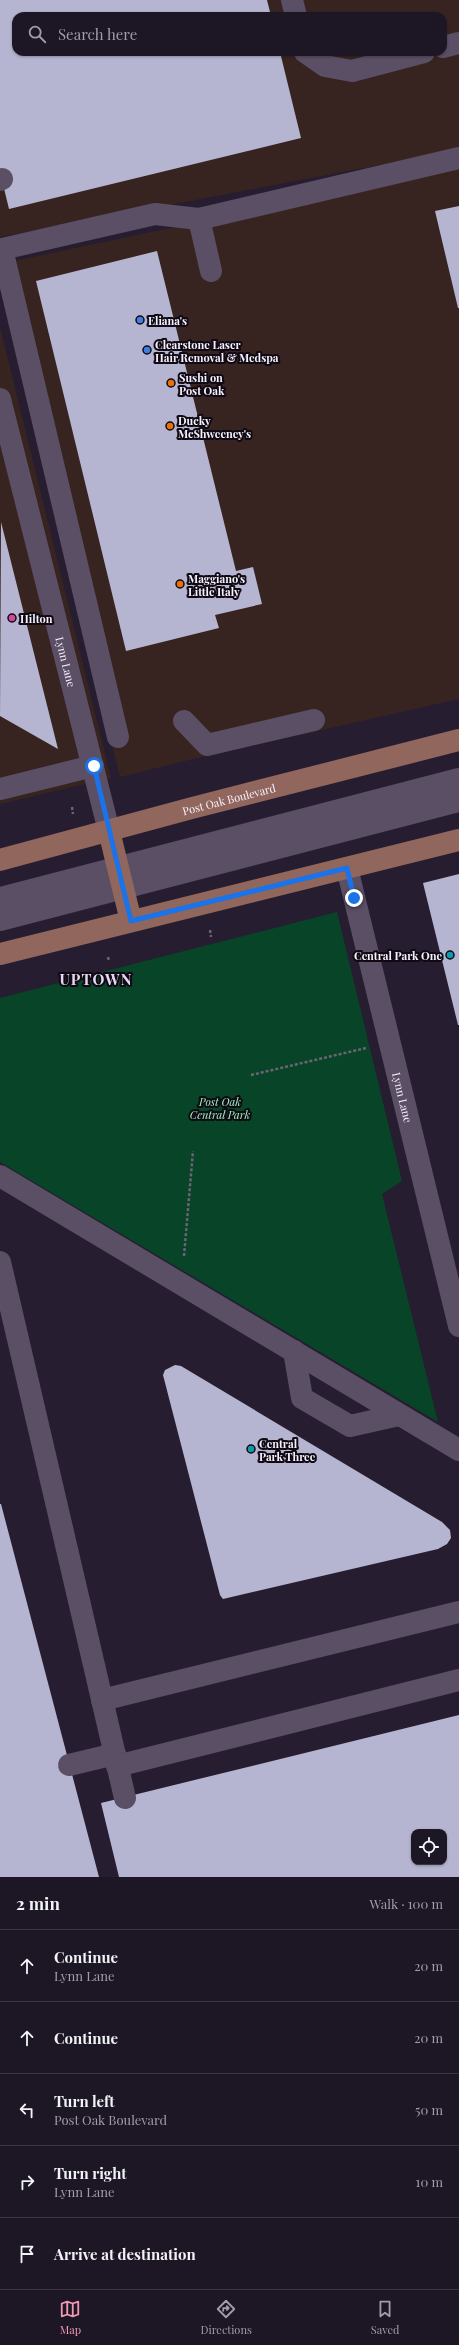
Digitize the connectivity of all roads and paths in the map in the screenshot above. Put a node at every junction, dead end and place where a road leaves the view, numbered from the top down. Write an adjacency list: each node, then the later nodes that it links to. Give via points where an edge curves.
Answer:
1 (292, 0): 2 (lane)
2 (295, 12)
3 (459, 43): 4 (lane)
4 (447, 46)
5 (311, 56): 6 (lane, via 326,66 352,71)
6 (409, 56)
7 (459, 158): 8 (lane)
8 (198, 219): 9 (lane); 13 (lane, via 155,214 2,249)
9 (210, 271)
10 (0, 399): 15 (lane, Lynn Lane)
11 (314, 720): 12 (lane, via 207,745)
12 (184, 721)
13 (118, 737)
14 (459, 740): 21 (main road, Post Oak Boulevard)
15 (94, 766): 17 (lane); 21 (lane, Lynn Lane)
16 (459, 779): 25 (lane)
17 (0, 789)
18 (459, 801): 25 (lane)
19 (72, 807): 20 (path)
20 (73, 814)
21 (110, 831): 23 (main road, Post Oak Boulevard); 25 (main road)
22 (459, 840): 24 (main road)
23 (0, 860)
24 (347, 868): 28 (main road); 34 (lane, Lynn Lane)
25 (121, 878): 26 (lane); 27 (lane); 28 (main road)
26 (0, 898)
27 (0, 920)
28 (131, 921): 31 (main road)
29 (210, 930): 30 (path)
30 (211, 937)
31 (0, 954)
32 (108, 957): 33 (path)
33 (110, 961)
34 (389, 1042): 35 (path); 40 (lane, Lynn Lane)
35 (251, 1075)
36 (193, 1151): 39 (path)
37 (0, 1178): 39 (lane)
38 (0, 1262): 46 (lane)
39 (182, 1285): 41 (lane)
40 (459, 1326)
41 (294, 1352): 42 (lane); 42 (lane, via 302,1398 350,1426)
42 (400, 1415): 43 (lane)
43 (459, 1450)
44 (459, 1612): 46 (lane)
45 (459, 1680): 47 (lane)
46 (102, 1700): 47 (lane)
47 (116, 1760): 48 (lane); 49 (lane)
48 (69, 1765)
49 (124, 1798)

